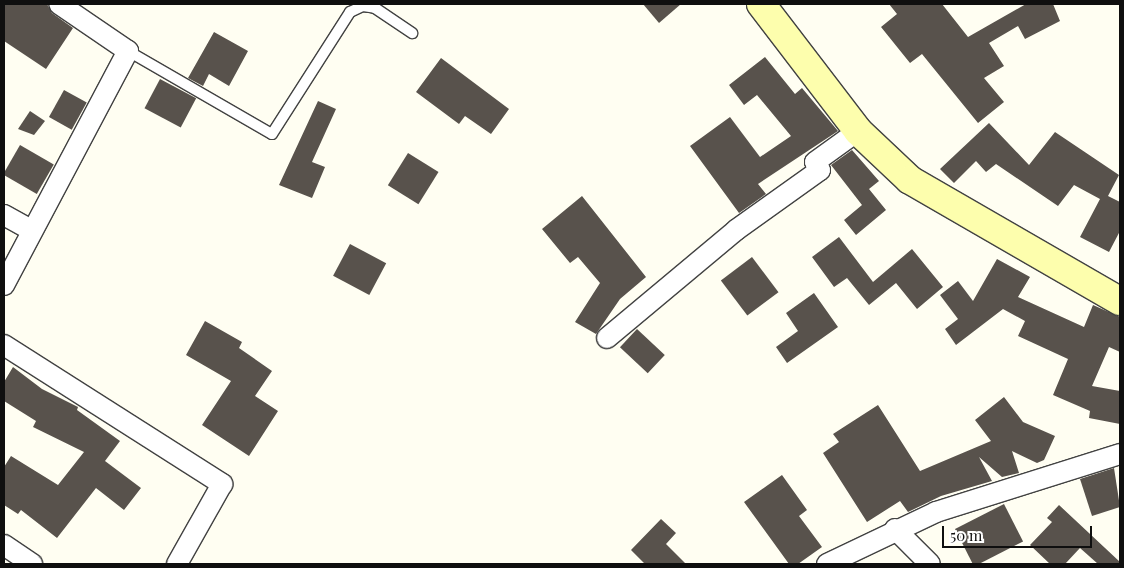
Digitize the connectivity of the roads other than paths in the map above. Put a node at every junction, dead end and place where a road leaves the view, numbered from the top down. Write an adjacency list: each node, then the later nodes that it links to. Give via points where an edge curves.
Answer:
1 (59, 4): 4 (street)
2 (761, 4): 5 (street)
3 (412, 33): 4 (lane, via 375,8 363,6 350,12 272,134)
4 (128, 50): 7 (street)
5 (858, 131): 9 (street, via 910,180); 10 (street, via 816,162 820,170 736,230)
6 (4, 215): 7 (street)
7 (31, 230): 8 (street)
8 (4, 285)
9 (1120, 301)
10 (607, 338)
11 (4, 345): 16 (street, via 222,484)
12 (1120, 454): 13 (street)
13 (895, 529): 17 (street); 18 (street)
14 (4, 546): 15 (street)
15 (32, 564)
16 (177, 564)
17 (827, 564)
18 (930, 564)

